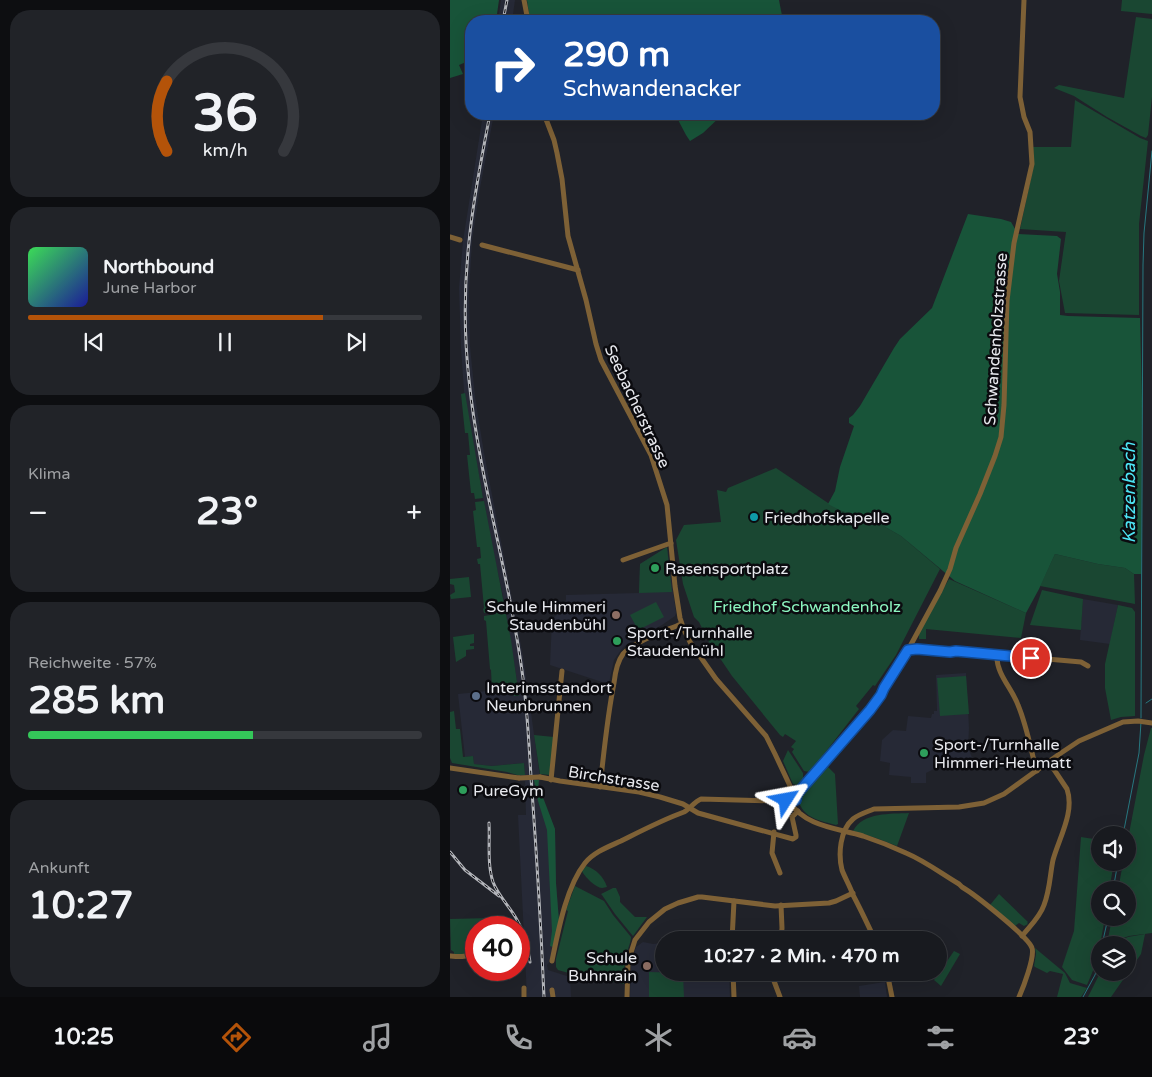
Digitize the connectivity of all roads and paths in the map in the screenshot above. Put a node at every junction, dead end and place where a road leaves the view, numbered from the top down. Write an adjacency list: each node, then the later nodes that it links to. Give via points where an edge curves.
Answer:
1 (524, 0): 3 (street)
2 (1024, 0): 12 (street, Schwandenholzstrasse, via 1020,97 1030,132 1032,164 1014,243 1007,301 1001,437 945,580)
3 (527, 15)
4 (546, 120): 8 (street, Seebacherstrasse, via 554,140 566,225)
5 (450, 237): 6 (street)
6 (460, 240)
7 (482, 245): 8 (street)
8 (578, 270): 9 (street, Seebacherstrasse, via 601,360 651,455 667,506)
9 (672, 543): 10 (street); 11 (street, Seebacherstrasse)
10 (623, 560)
11 (681, 624): 21 (street, via 622,655 609,708); 22 (street, Seebacherstrasse, via 716,679 766,736)
12 (908, 650): 13 (street); 22 (street, Schwandenholzstrasse, via 876,702 809,780)
13 (997, 655): 14 (street, via 1081,662); 19 (street, via 997,665 1023,718)
14 (1088, 666)
15 (562, 671): 20 (street)
16 (1152, 722): 17 (street, via 1119,723 1079,741)
17 (1049, 762): 19 (street); 36 (street, via 1067,790 1070,806 1044,906)
18 (450, 768): 20 (street, Birchstrasse, bridge)
19 (1037, 771): 28 (street, via 1004,794 984,803 874,810 852,820)
20 (551, 780): 21 (street, Birchstrasse)
21 (600, 787): 25 (street, Birchstrasse, via 660,796)
22 (791, 792): 23 (street); 24 (street, Seebacherstrasse); 24 (street, via 793,801); 26 (street, Seebacherstrasse)
23 (770, 800): 24 (street); 25 (street, via 704,799)
24 (787, 800): 26 (street)
25 (690, 809): 27 (street, Birchstrasse); 39 (street, via 600,850 584,864 567,901)
26 (798, 811): 27 (street, Seebacherstrasse, via 792,817 796,837); 28 (street, via 813,822)
27 (774, 832): 29 (street, via 772,853)
28 (845, 832): 30 (street, via 841,864); 36 (street, via 918,859 982,901)
29 (780, 873)
30 (853, 893): 32 (street, via 829,903); 35 (street)
31 (734, 901): 32 (street); 33 (street); 47 (street, via 698,898 673,905 654,917 632,948 628,962)
32 (781, 906): 34 (street)
33 (732, 931)
34 (782, 931)
35 (871, 931)
36 (1022, 936): 51 (street, via 1030,944 1033,954)
37 (450, 956): 38 (street)
38 (465, 956)
39 (552, 961)
40 (733, 981): 48 (street)
41 (774, 981): 49 (street)
42 (889, 981): 50 (street)
43 (524, 988): 45 (street)
44 (552, 990): 46 (street)
45 (524, 997)
46 (553, 997)
47 (627, 997)
48 (734, 997)
49 (780, 997)
50 (892, 997)
51 (1019, 997)

